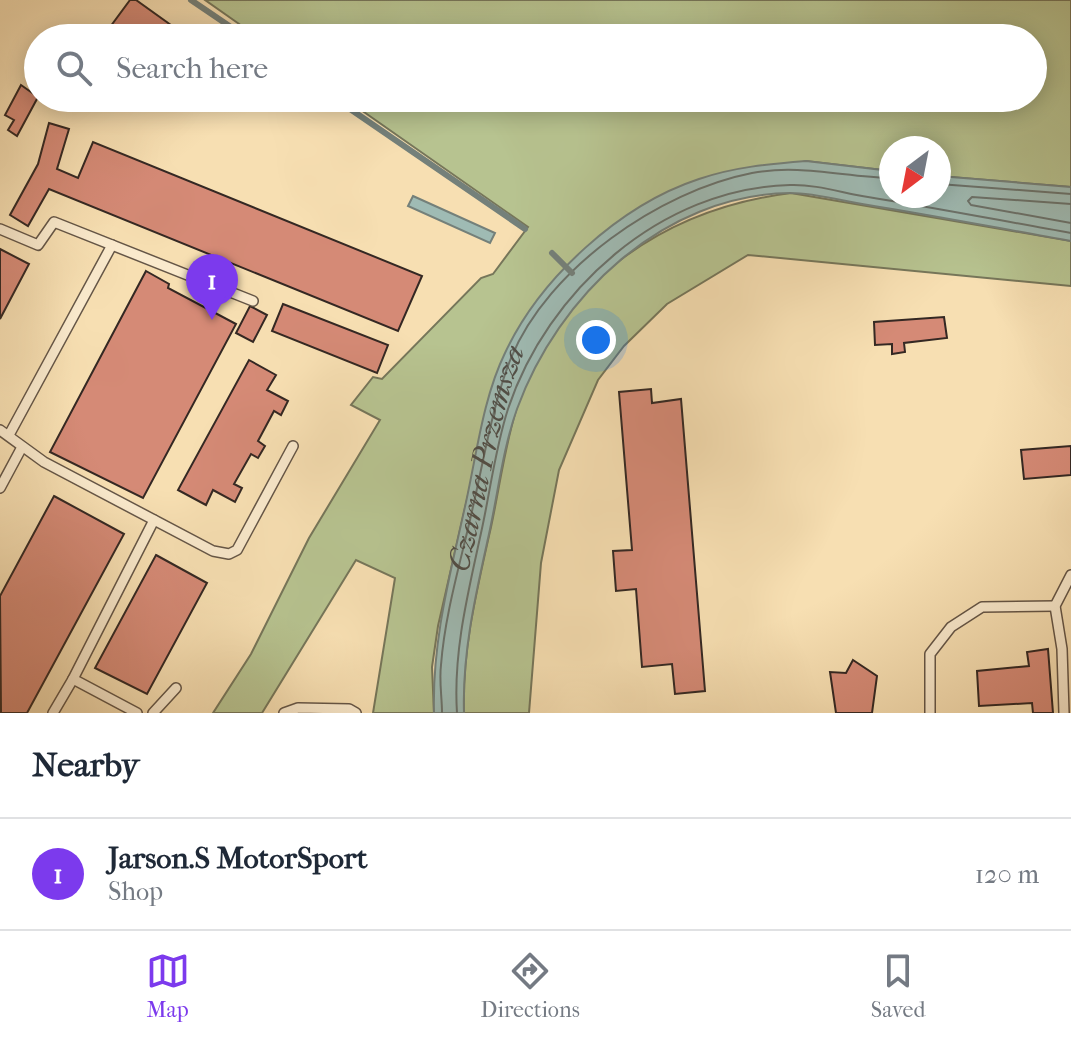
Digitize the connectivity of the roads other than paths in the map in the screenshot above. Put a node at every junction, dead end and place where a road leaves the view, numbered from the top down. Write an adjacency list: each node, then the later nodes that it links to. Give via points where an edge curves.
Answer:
1 (0, 229): 2 (lane, via 38,245 54,222)
2 (112, 245): 3 (lane); 4 (lane)
3 (253, 301)
4 (4, 433): 6 (lane)
5 (293, 446): 8 (lane, via 237,550 213,551)
6 (22, 447): 7 (lane); 8 (lane)
7 (0, 488)
8 (154, 520): 11 (lane)
9 (1071, 575): 10 (lane)
10 (1055, 606): 18 (lane, via 982,607 951,627 930,654); 19 (lane)
11 (73, 679): 13 (lane); 14 (lane)
12 (176, 688): 15 (lane)
13 (53, 713)
14 (137, 713)
15 (153, 713)
16 (284, 713): 17 (lane, via 298,708)
17 (356, 713)
18 (930, 713)
19 (1064, 713)

